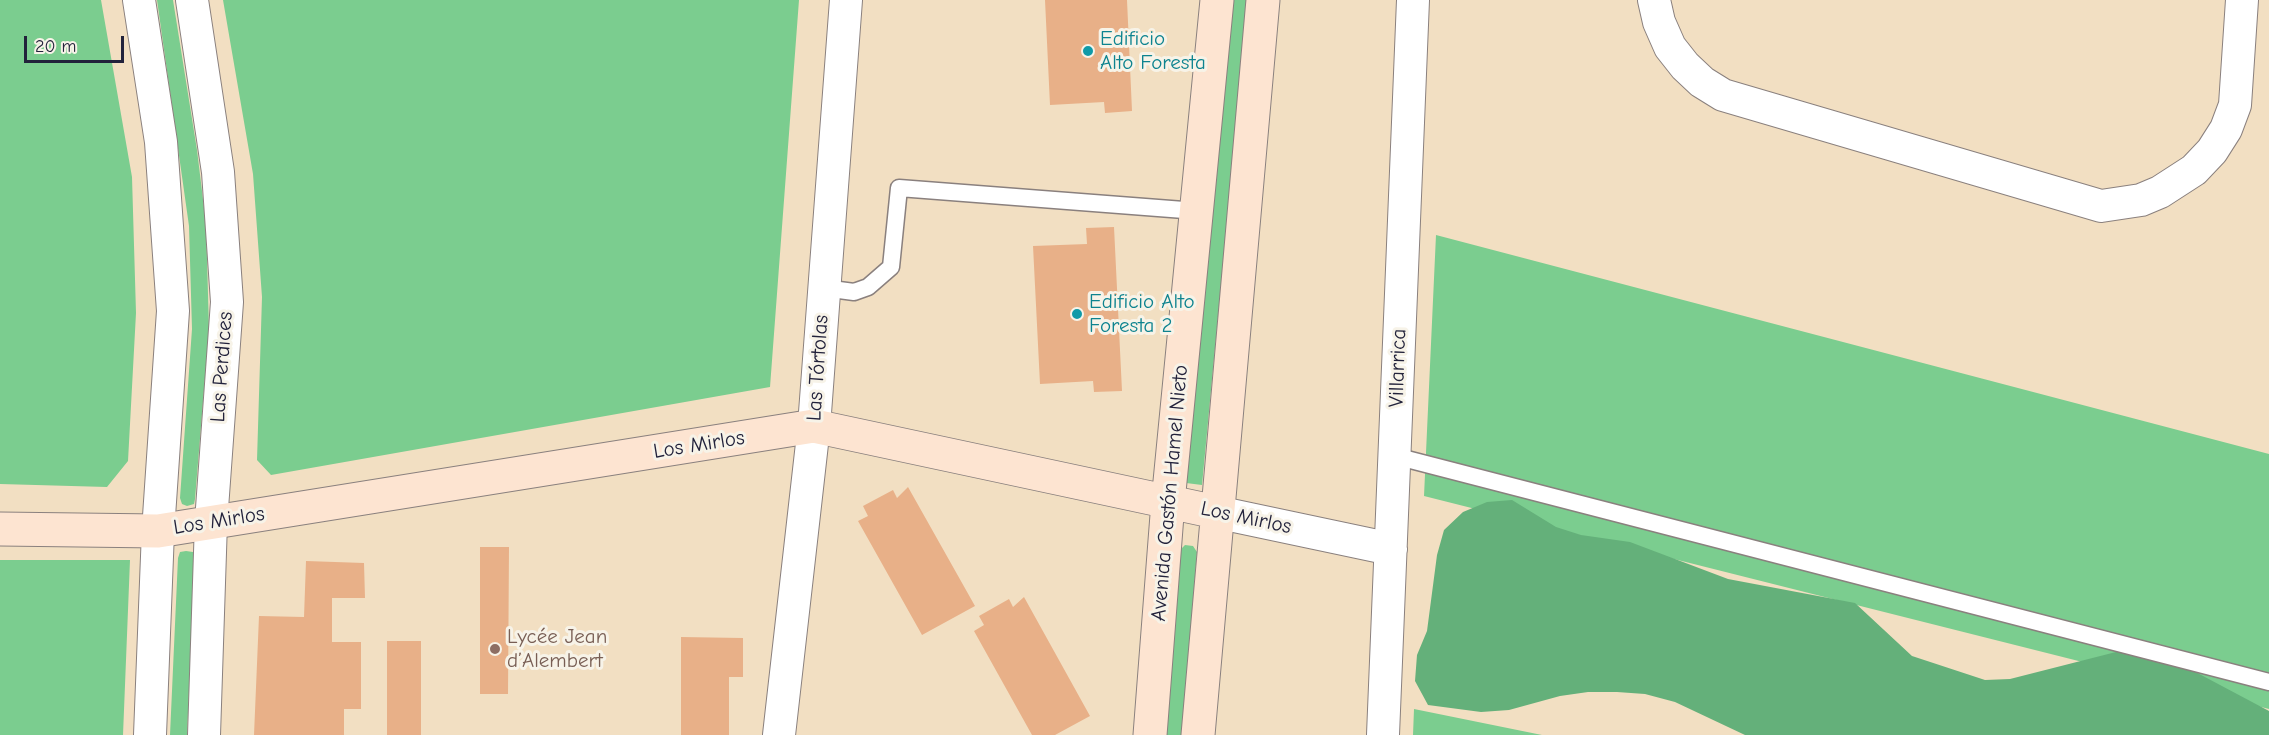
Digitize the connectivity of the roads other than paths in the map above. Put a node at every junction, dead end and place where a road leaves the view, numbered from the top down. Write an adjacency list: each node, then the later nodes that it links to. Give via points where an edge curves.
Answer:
1 (140, 0): 17 (street, via 161,142 173,311)
2 (192, 0): 15 (street, Las Perdices, via 218,172 227,302)
3 (846, 0): 10 (street, Las Tórtolas)
4 (1217, 0): 9 (main road, Avenida Gastón Hamel Nieto)
5 (1263, 0): 14 (main road)
6 (1413, 0): 12 (street, Villarrica)
7 (1654, 0): 8 (street, via 1670,46 1702,82 1723,94 2101,206 2160,192 2194,171 2212,152 2235,105)
8 (2242, 0)
9 (1197, 211): 10 (lane, via 899,188 891,267 868,287 854,292); 13 (main road, Avenida Gastón Hamel Nieto)
10 (824, 288): 11 (street, Las Tórtolas)
11 (814, 426): 13 (main road, Los Mirlos); 15 (main road, Los Mirlos); 22 (street, Las Tórtolas)
12 (1395, 456): 18 (street, Villarrica); 19 (lane)
13 (1168, 502): 14 (main road, Los Mirlos); 23 (main road, Avenida Gastón Hamel Nieto)
14 (1216, 512): 18 (street, Los Mirlos); 24 (main road)
15 (211, 522): 17 (main road, Los Mirlos); 21 (street, Las Perdices)
16 (0, 529): 17 (main road, Los Mirlos)
17 (158, 531): 20 (street)
18 (1391, 549): 25 (street, Villarrica)
19 (2269, 682)
20 (150, 735)
21 (204, 735)
22 (779, 735)
23 (1149, 735)
24 (1198, 735)
25 (1383, 735)

